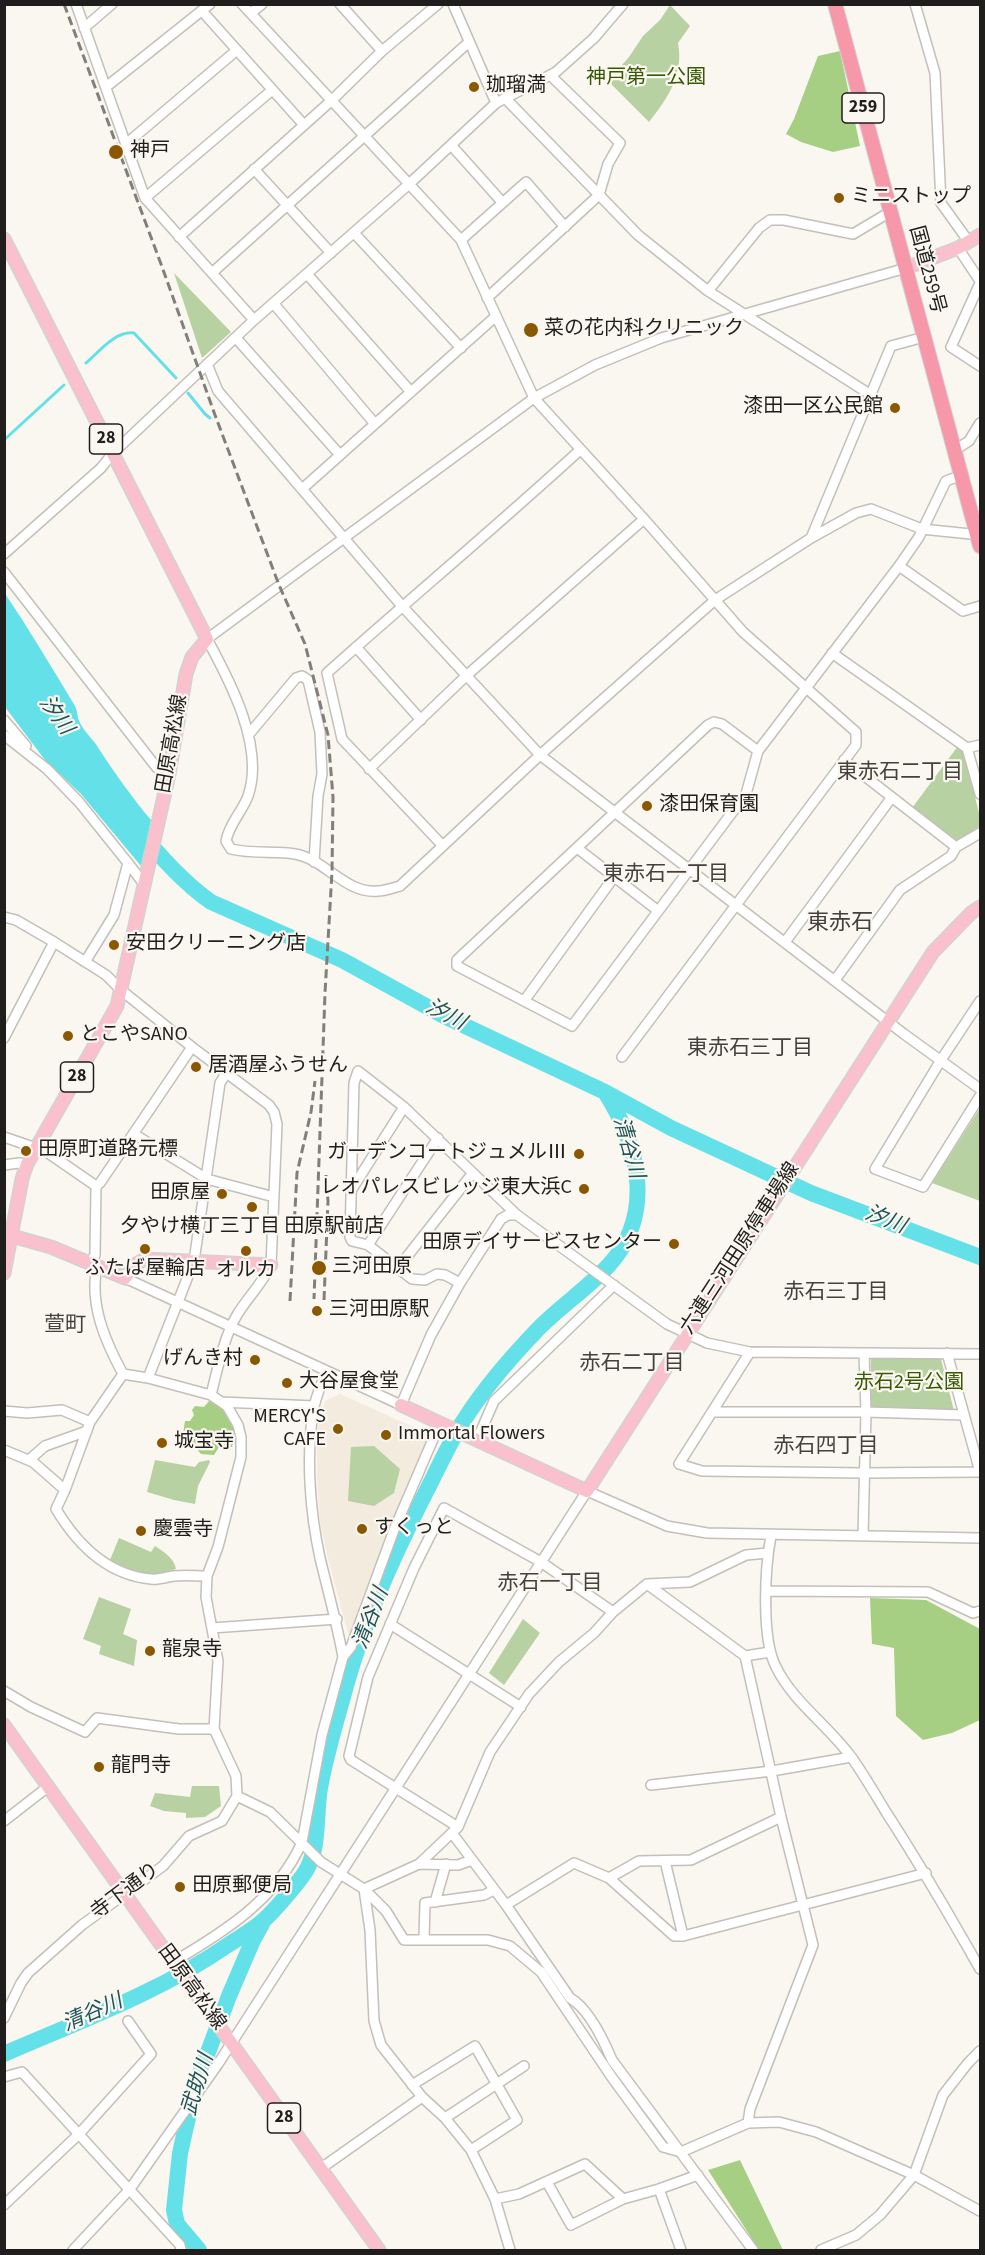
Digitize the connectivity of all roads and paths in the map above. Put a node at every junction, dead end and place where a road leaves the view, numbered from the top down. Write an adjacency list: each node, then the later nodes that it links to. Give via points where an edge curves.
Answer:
1 (76, 4): 14 (street)
2 (112, 4): 14 (street)
3 (210, 4): 12 (street)
4 (242, 4): 13 (street)
5 (262, 4): 13 (street)
6 (340, 4): 17 (street)
7 (438, 4): 17 (street)
8 (453, 4): 15 (street)
9 (623, 4): 18 (street, via 594,38)
10 (835, 4): 34 (highway, 国道259号 / 259)
11 (915, 4): 41 (street, via 935,73 941,204)
12 (202, 11): 16 (street); 19 (street)
13 (251, 14): 22 (street)
14 (84, 28): 19 (street)
15 (469, 42): 23 (street); 25 (street)
16 (237, 50): 20 (street); 26 (street)
17 (382, 51): 22 (street)
18 (550, 75): 21 (street); 30 (street, via 620,143 608,164)
19 (106, 87): 26 (street)
20 (271, 91): 24 (street); 31 (street)
21 (505, 98): 23 (street); 30 (street)
22 (331, 101): 24 (street); 25 (street)
23 (496, 103): 27 (street)
24 (304, 124): 28 (street)
25 (363, 137): 29 (street); 33 (street)
26 (126, 144): 31 (street)
27 (451, 145): 29 (street); 32 (street)
28 (255, 168): 33 (street); 38 (street)
29 (408, 185): 36 (street); 40 (street)
30 (599, 195): 35 (street); 47 (street, via 638,235)
31 (145, 198): 38 (street)
32 (502, 202): 35 (street, via 526,182); 40 (street)
33 (287, 204): 42 (street); 44 (street)
34 (890, 212): 43 (highway, 国道259号 / 259); 47 (street, via 854,234 771,220 759,228)
35 (565, 227): 48 (street)
36 (354, 233): 42 (street); 55 (street)
37 (981, 235): 41 (main road)
38 (179, 237): 44 (street)
39 (4, 239): 65 (main road, 28)
40 (461, 240): 48 (street)
41 (963, 245): 43 (main road); 46 (street)
42 (331, 253): 45 (street)
43 (906, 268): 50 (street); 53 (highway, 国道259号 / 259)
44 (213, 272): 52 (street)
45 (307, 274): 49 (street); 58 (street)
46 (981, 282): 57 (street, via 951,347)
47 (708, 291): 50 (street)
48 (487, 298): 51 (street)
49 (274, 304): 52 (street); 62 (street)
50 (742, 314): 59 (street); 60 (street, via 661,338)
51 (495, 317): 55 (street); 60 (street)
52 (255, 320): 54 (street)
53 (924, 337): 59 (street, via 891,346); 64 (highway, 国道259号 / 259)
54 (236, 338): 56 (street); 66 (street)
55 (461, 348): 58 (street)
56 (207, 364): 65 (street); 68 (street, via 218,391)
57 (981, 366)
58 (411, 392): 62 (street)
59 (871, 395): 72 (street)
60 (534, 398): 63 (street); 71 (street)
61 (981, 423): 64 (street, via 969,441)
62 (375, 424): 66 (street)
63 (580, 450): 69 (street); 78 (street)
64 (955, 450): 67 (highway, 国道259号 / 259)
65 (113, 453): 74 (street); 80 (main road, 28)
66 (340, 455): 68 (street)
67 (962, 476): 70 (street, via 946,481); 73 (highway, 国道259号 / 259)
68 (302, 489): 71 (street)
69 (644, 519): 77 (street); 83 (street)
70 (922, 529): 72 (street, via 871,509); 73 (street); 75 (street)
71 (343, 538): 78 (street); 80 (street)
72 (811, 538): 77 (street)
73 (980, 538)
74 (4, 554)
75 (899, 566): 79 (street, via 963,611); 82 (street)
76 (4, 572): 96 (street, via 158,768)
77 (715, 600): 84 (street, via 743,632); 92 (street)
78 (402, 606): 81 (street); 83 (street)
79 (981, 606)
80 (207, 639): 87 (street); 96 (main road, 田原高松線 / 28, via 192,657 186,674)
81 (356, 647): 86 (street); 95 (street, via 327,673 342,739)
82 (832, 653): 84 (street); 90 (street)
83 (466, 676): 86 (street); 92 (street)
84 (805, 687): 91 (street); 93 (street, via 856,732 856,745)
85 (4, 720): 94 (street)
86 (421, 720): 95 (street)
87 (250, 734): 105 (street, via 252,778 248,796 226,841 231,849 297,854); 105 (street, via 296,678 308,680 320,732 322,774)
88 (4, 735): 94 (street)
89 (981, 745): 90 (street)
90 (967, 748): 97 (street)
91 (758, 751): 99 (street, via 714,722); 106 (street, via 746,794)
92 (540, 755): 99 (street); 101 (street)
93 (844, 760): 98 (street); 109 (street)
94 (47, 769): 104 (street)
95 (369, 769): 101 (street)
96 (169, 774): 108 (main road, 田原高松線 / 28)
97 (981, 794)
98 (892, 797): 102 (street); 114 (street)
99 (617, 812): 103 (street); 106 (street)
100 (981, 833): 102 (street)
101 (443, 846): 105 (street, via 400,886 376,892 352,886)
102 (956, 847): 116 (street, via 951,856 900,890)
103 (576, 848): 107 (street); 118 (street, via 457,960 457,966)
104 (128, 862): 108 (street); 115 (street, via 114,915)
105 (314, 862)
106 (689, 867): 109 (street); 111 (street)
107 (614, 877): 111 (street); 118 (street)
108 (145, 882): 117 (main road, 田原高松線 / 28)
109 (737, 905): 114 (street); 123 (street)
110 (981, 907): 120 (main road, 六連三河田原停車場線, via 933,952)
111 (657, 910): 118 (street, via 572,1026)
112 (4, 917): 113 (street)
113 (54, 942): 115 (street); 121 (street)
114 (785, 942): 116 (street)
115 (86, 962): 117 (street)
116 (835, 980): 120 (street)
117 (121, 990): 122 (street); 132 (main road, 田原高松線 / 28, via 117,1006)
118 (524, 1001)
119 (981, 1001): 124 (street)
120 (890, 1022): 124 (street); 153 (main road, 六連三河田原停車場線)
121 (6, 1034)
122 (192, 1047): 125 (street); 129 (street)
123 (622, 1057)
124 (940, 1060): 126 (street); 127 (street, via 875,1169 923,1187)
125 (227, 1072): 136 (street, via 220,1083); 139 (street, via 274,1112)
126 (981, 1089)
127 (981, 1096)
128 (404, 1107): 131 (street); 138 (street); 138 (street, via 358,1071 354,1083)
129 (134, 1134): 136 (street); 137 (street)
130 (4, 1137): 132 (street)
131 (438, 1138): 135 (street); 142 (street)
132 (37, 1147): 133 (main road, 田原高松線 / 28); 137 (street)
133 (27, 1164): 134 (street); 141 (main road, 田原高松線 / 28)
134 (4, 1165)
135 (472, 1174): 140 (street); 146 (street)
136 (207, 1179): 139 (street); 143 (street)
137 (96, 1186): 144 (street)
138 (351, 1191): 142 (street, via 350,1237)
139 (274, 1197): 145 (street)
140 (517, 1215): 149 (street, via 501,1219); 150 (street)
141 (8, 1235): 144 (main road); 147 (main road, 田原高松線 / 28)
142 (368, 1245): 146 (street)
143 (194, 1261): 145 (main road); 148 (main road, via 145,1259); 151 (street)
144 (94, 1264): 148 (main road); 159 (street, via 97,1310 109,1350)
145 (271, 1265): 152 (street)
146 (398, 1268): 149 (street, via 418,1281 437,1274)
147 (4, 1273)
148 (125, 1278): 151 (street)
149 (460, 1283): 163 (street, via 431,1335)
150 (615, 1286): 153 (street, via 667,1324); 171 (street, via 494,1401)
151 (177, 1304): 152 (street); 160 (street)
152 (230, 1328): 158 (street); 161 (street)
153 (687, 1332): 154 (street, via 714,1346); 177 (main road, 六連三河田原停車場線)
154 (750, 1352): 155 (street); 166 (street)
155 (864, 1353): 156 (street); 167 (street)
156 (947, 1353): 157 (street); 168 (street)
157 (981, 1354)
158 (326, 1372): 163 (street); 164 (street)
159 (123, 1374): 160 (street); 170 (street)
160 (148, 1378): 161 (street)
161 (211, 1395): 162 (street)
162 (221, 1402): 164 (street); 183 (street, via 238,1425 241,1457)
163 (401, 1405): 169 (main road)
164 (314, 1406): 188 (street, via 310,1443 314,1523)
165 (4, 1411): 170 (street, via 62,1410)
166 (712, 1412): 167 (street); 175 (street, via 679,1464 702,1471)
167 (866, 1412): 168 (street); 175 (street)
168 (964, 1415): 174 (street)
169 (443, 1424): 171 (main road); 193 (street, via 394,1530)
170 (88, 1427): 173 (street, via 45,1446); 176 (street)
171 (475, 1439): 177 (main road)
172 (4, 1450): 173 (street)
173 (29, 1460): 176 (street)
174 (980, 1472): 175 (street)
175 (864, 1473): 179 (street)
176 (65, 1491): 183 (street, via 56,1509 71,1534 94,1557 151,1579)
177 (587, 1491): 178 (street, via 645,1518 686,1531); 182 (street)
178 (771, 1536): 179 (street); 181 (street)
179 (863, 1536): 180 (street)
180 (981, 1538)
181 (768, 1553): 184 (street, via 746,1555 690,1582); 185 (street)
182 (541, 1562): 187 (street); 189 (street, via 444,1508); 194 (street)
183 (207, 1575): 190 (street, via 207,1608)
184 (647, 1584): 187 (street); 192 (street)
185 (767, 1591): 186 (street, via 928,1592 973,1613); 191 (street)
186 (981, 1611)
187 (613, 1612): 196 (street, via 559,1662)
188 (337, 1619): 190 (street); 193 (street)
189 (390, 1624): 194 (street); 204 (street, via 368,1677 349,1756)
190 (212, 1628): 198 (street, via 218,1661)
191 (770, 1652): 192 (street); 200 (street, via 793,1692)
192 (745, 1656): 201 (street)
193 (344, 1657): 209 (street, via 322,1735)
194 (469, 1674): 196 (street); 204 (street)
195 (4, 1691): 198 (street, via 86,1732 97,1719)
196 (521, 1707): 208 (street, via 490,1752)
197 (4, 1725): 199 (main road, 田原高松線 / 28)
198 (213, 1729): 205 (street, via 236,1776)
199 (9, 1736): 203 (main road, 田原高松線 / 28)
200 (851, 1757): 201 (street); 214 (street)
201 (772, 1771): 202 (street); 206 (street)
202 (651, 1785)
203 (49, 1786): 207 (street); 219 (main road, 田原高松線 / 28)
204 (396, 1787): 208 (street); 215 (street)
205 (237, 1796): 209 (street, via 270,1812); 219 (street, 寺下通り, via 222,1821 189,1836 162,1866)
206 (781, 1817): 211 (street, via 691,1860); 222 (street)
207 (4, 1821)
208 (455, 1830): 210 (street); 212 (street)
209 (303, 1844): 215 (street); 225 (street, via 271,1890 252,1908)
210 (472, 1860): 213 (street); 218 (street)
211 (665, 1861): 216 (street, via 639,1861); 223 (street)
212 (419, 1864): 213 (street); 217 (street)
213 (446, 1864): 220 (street)
214 (926, 1873): 222 (street); 226 (street)
215 (340, 1876): 217 (street); 229 (street)
216 (609, 1878): 221 (street, via 574,1863); 223 (street, via 674,1936)
217 (364, 1889): 224 (street, via 386,1911 404,1940); 234 (street, via 374,2021 381,2045)
218 (494, 1890): 220 (street); 221 (street)
219 (124, 1896): 225 (main road, 田原高松線 / 28); 227 (street, 寺下通り, via 82,1925 28,1973)
220 (435, 1902): 224 (street, via 425,1903)
221 (506, 1905): 240 (street, via 604,2040 612,2060)
222 (804, 1906): 223 (street); 237 (street, via 813,1945)
223 (683, 1936)
224 (424, 1940): 240 (street, via 488,1940 510,1946 541,1972 663,2147)
225 (174, 1964): 229 (main road, 田原高松線 / 28)
226 (981, 1969)
227 (4, 2018)
228 (128, 2021): 238 (street, via 151,2054)
229 (230, 2042): 241 (main road, 田原高松線 / 28); 245 (street)
230 (981, 2051): 243 (street, via 943,2095)
231 (524, 2066): 233 (street)
232 (4, 2077): 238 (street, via 22,2072)
233 (496, 2083): 234 (street, via 475,2046); 236 (street); 239 (street, via 517,2120)
234 (412, 2085): 235 (street)
235 (422, 2097): 236 (street); 241 (street)
236 (446, 2118): 239 (street)
237 (748, 2123): 240 (street); 243 (street, via 779,2122 816,2132)
238 (79, 2134): 245 (street); 249 (street)
239 (471, 2150): 247 (street)
240 (681, 2152): 242 (street)
241 (320, 2169): 253 (main road, 田原高松線 / 28)
242 (698, 2175): 246 (street); 256 (street)
243 (914, 2175): 250 (street); 257 (street, via 856,2235)
244 (547, 2182): 247 (street); 248 (street, via 585,2164); 248 (street, via 571,2224)
245 (130, 2189): 251 (street); 252 (street)
246 (659, 2189): 248 (street); 255 (street)
247 (495, 2199): 254 (street)
248 (623, 2199)
249 (4, 2205)
250 (981, 2211)
251 (73, 2250)
252 (181, 2250)
253 (379, 2250)
254 (510, 2250)
255 (681, 2250)
256 (753, 2250)
257 (821, 2250)

